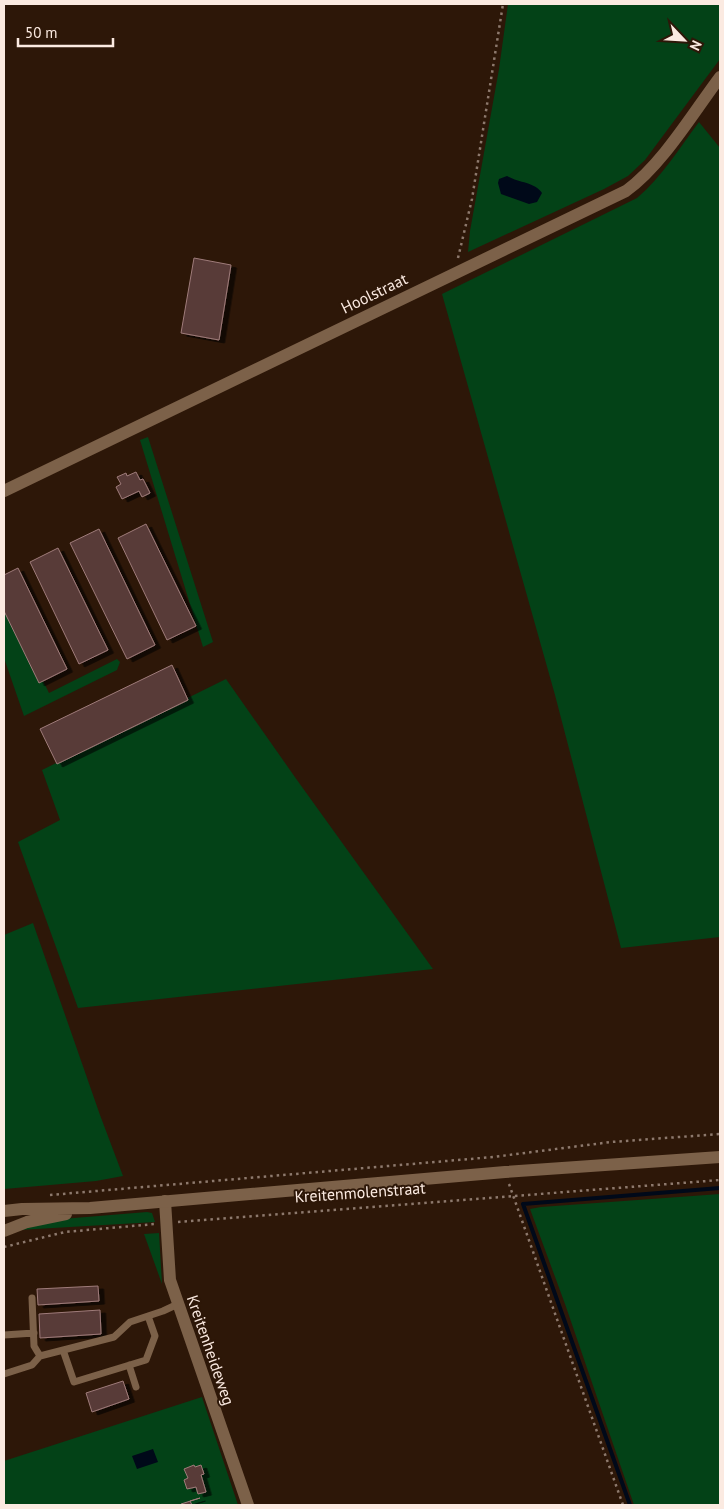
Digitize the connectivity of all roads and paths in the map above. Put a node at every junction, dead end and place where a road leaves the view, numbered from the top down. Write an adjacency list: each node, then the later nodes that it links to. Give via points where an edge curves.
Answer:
1 (503, 4): 3 (path, via 472,199 458,262)
2 (720, 77): 3 (street, Hoolstraat, via 641,180 626,191)
3 (461, 269): 4 (street, Hoolstraat)
4 (4, 491)
5 (720, 1134): 9 (path, Kreitenmolenstraat)
6 (720, 1157): 7 (street, Kreitenmolenstraat)
7 (505, 1172): 10 (path); 11 (street, Kreitenmolenstraat)
8 (720, 1180): 10 (path, Kreitenmolenstraat)
9 (57, 1194)
10 (514, 1196): 14 (path, Kreitenmolenstraat); 28 (path)
11 (164, 1201): 12 (street, Kreitenmolenstraat); 14 (street, Kreitenheideweg)
12 (90, 1208): 13 (street, Kreitenmolenstraat); 15 (street, Kreitenmolenstraat, via 27,1222)
13 (4, 1211)
14 (165, 1223): 16 (path, Kreitenmolenstraat, via 66,1232); 18 (street, Kreitenheideweg, via 170,1280)
15 (4, 1231)
16 (4, 1246)
17 (32, 1298): 20 (lane)
18 (178, 1304): 19 (lane); 27 (street, Kreitenheideweg)
19 (148, 1316): 22 (lane, via 130,1322 114,1337); 24 (lane, via 155,1336 146,1360)
20 (34, 1333): 21 (lane); 23 (lane, via 34,1346)
21 (4, 1335)
22 (63, 1350): 23 (lane); 24 (lane, via 74,1382)
23 (40, 1356): 25 (lane, via 32,1365)
24 (130, 1365): 26 (lane)
25 (4, 1374)
26 (136, 1387)
27 (248, 1505)
28 (623, 1505)

